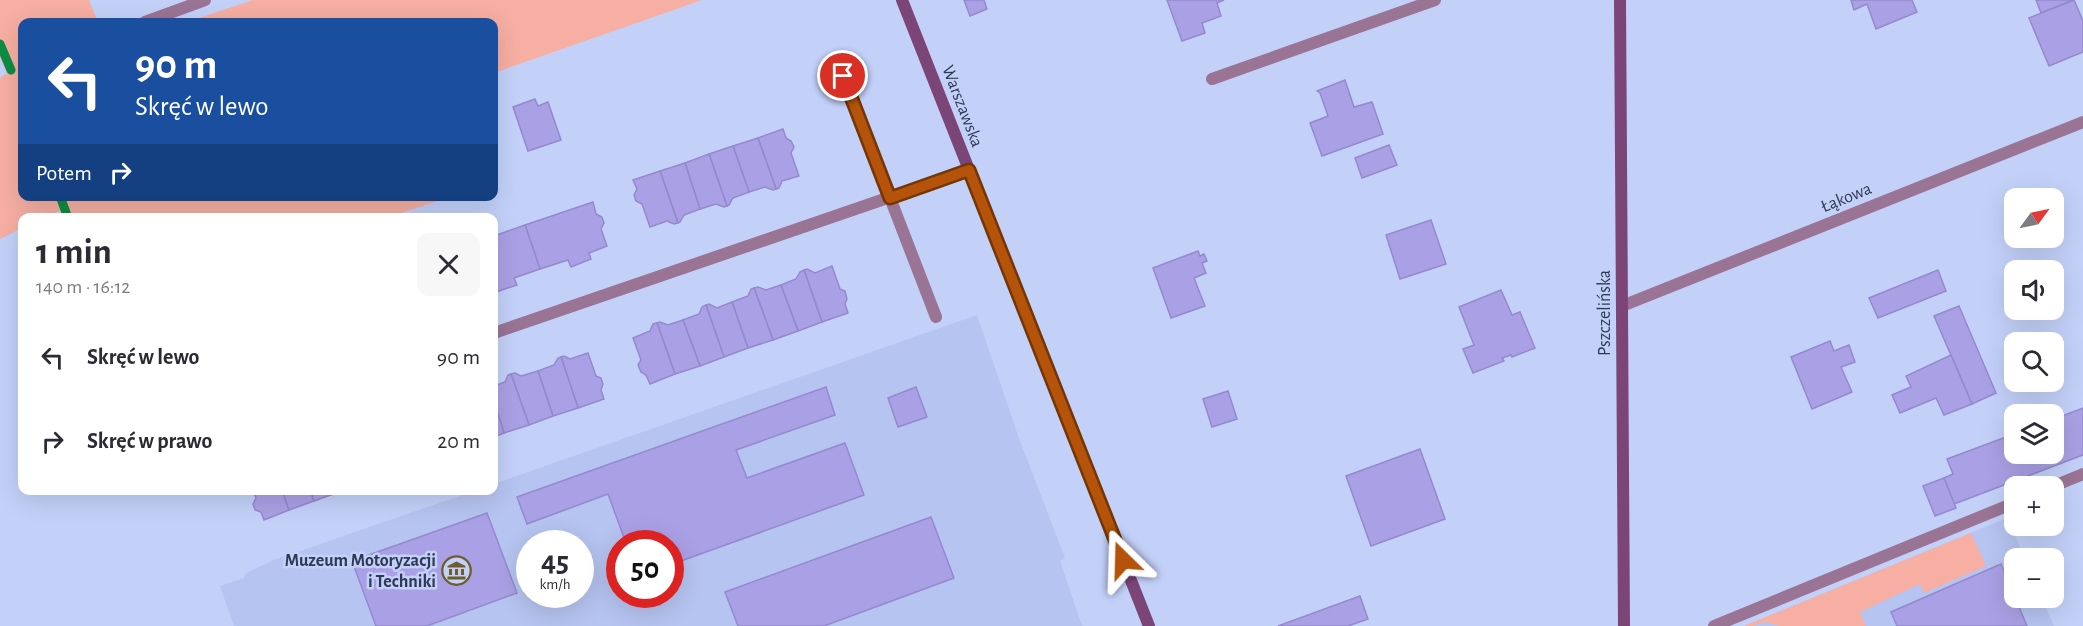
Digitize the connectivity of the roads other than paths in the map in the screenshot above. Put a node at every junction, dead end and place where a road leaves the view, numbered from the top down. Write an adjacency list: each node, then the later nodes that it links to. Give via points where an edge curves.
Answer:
1 (205, 0): 5 (street)
2 (902, 0): 9 (main road, Warszawska)
3 (1435, 0): 7 (street)
4 (1620, 0): 11 (main road, Pszczelińska)
5 (156, 18)
6 (843, 76): 10 (street)
7 (1212, 79)
8 (2083, 122): 11 (street, Łąkowa)
9 (969, 170): 10 (street); 17 (main road, Warszawska)
10 (890, 198): 12 (street); 13 (street)
11 (1622, 306): 18 (main road, Pszczelińska)
12 (936, 317)
13 (498, 332)
14 (2083, 474): 15 (street)
15 (2064, 482)
16 (2004, 506): 19 (street)
17 (1149, 626)
18 (1624, 626)
19 (1714, 626)

